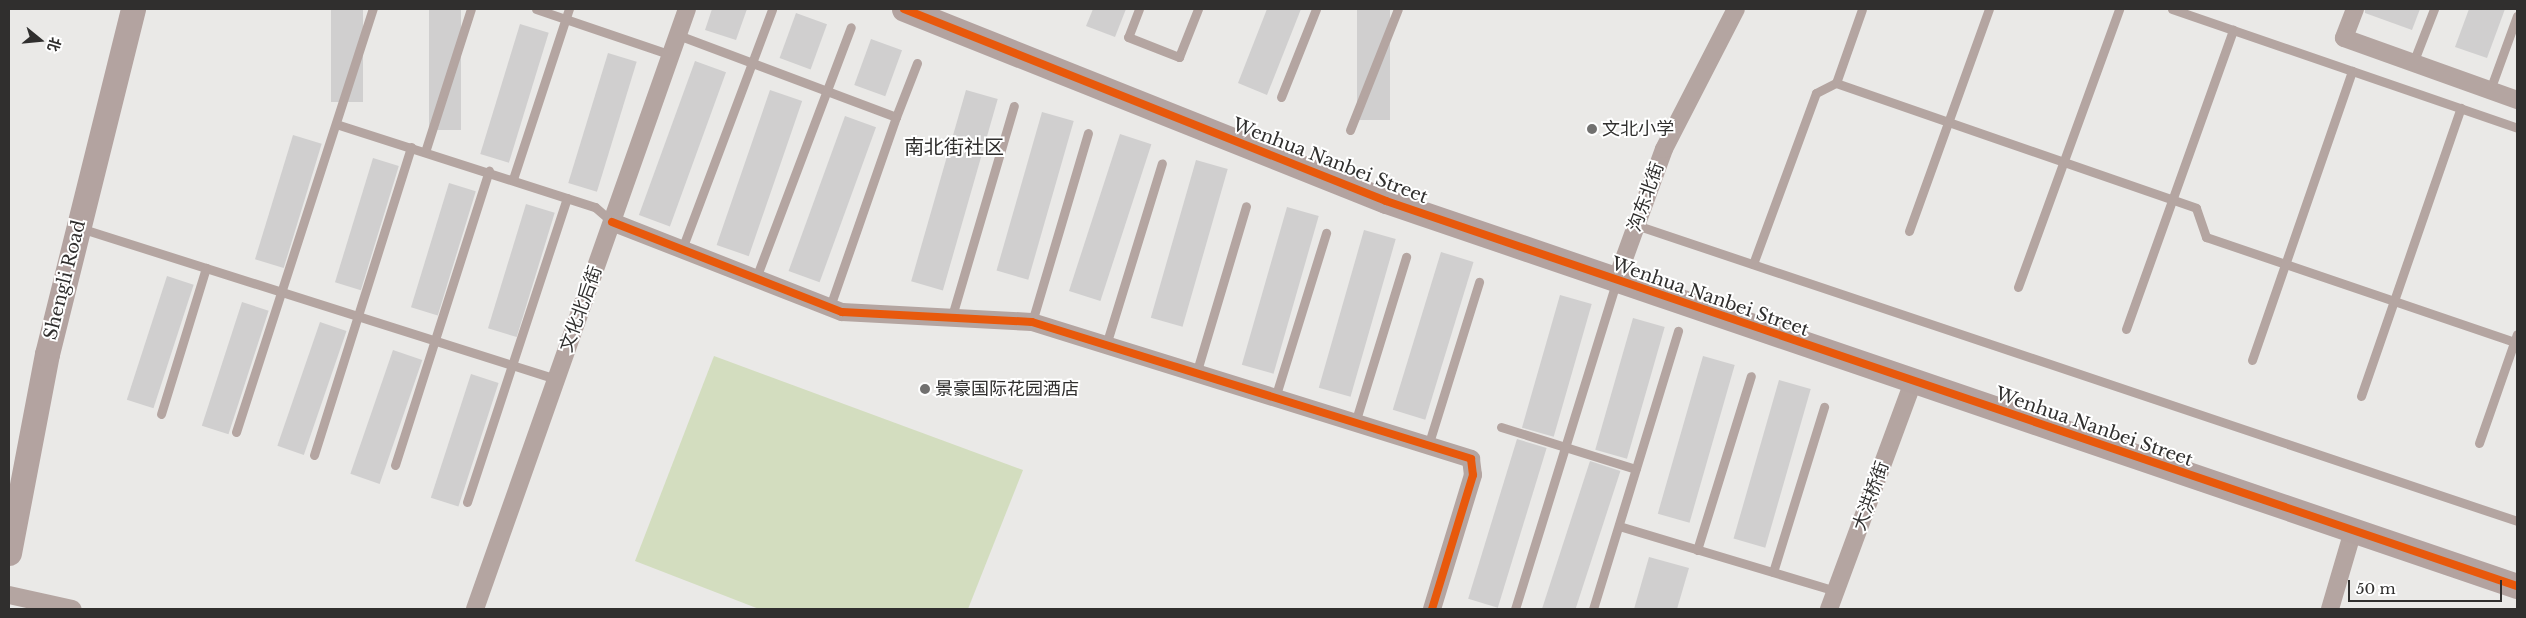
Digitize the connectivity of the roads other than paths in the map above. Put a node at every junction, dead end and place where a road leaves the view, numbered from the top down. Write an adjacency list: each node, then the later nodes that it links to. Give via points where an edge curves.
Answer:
1 (133, 9): 54 (street, Shengli Road)
2 (373, 9): 39 (lane)
3 (471, 9): 44 (lane)
4 (536, 9): 21 (lane)
5 (569, 9): 21 (lane)
6 (688, 9): 24 (street, 文化北后街)
7 (772, 9): 26 (lane)
8 (904, 9): 63 (street, Wenhua Nanbei Street, via 1386,201)
9 (1139, 9): 10 (lane, via 1128,37 1179,57)
10 (1198, 9)
11 (1316, 9): 33 (lane)
12 (1398, 9): 41 (lane)
13 (1736, 9): 53 (street, 沟东北街, via 1664,149)
14 (1862, 9): 30 (lane)
15 (1990, 9): 38 (lane)
16 (2119, 9): 45 (lane)
17 (2172, 9): 23 (lane)
18 (2355, 9): 28 (street, via 2344,38)
19 (2434, 9): 28 (lane)
20 (2517, 16): 32 (lane)
21 (566, 19): 25 (lane); 48 (lane)
22 (850, 27): 31 (lane)
23 (2233, 30): 29 (lane); 50 (lane)
24 (678, 35): 25 (street, 文化北后街); 26 (lane)
25 (671, 55): 52 (street, 文化北后街)
26 (753, 63): 31 (lane); 57 (lane)
27 (917, 63): 37 (lane)
28 (2414, 63): 32 (street)
29 (2352, 71): 36 (lane); 60 (lane)
30 (1836, 83): 38 (lane); 59 (lane, via 1816,93)
31 (825, 90): 37 (lane); 62 (lane)
32 (2490, 90): 34 (street)
33 (1281, 97)
34 (2517, 100)
35 (1014, 106): 70 (lane)
36 (2461, 108): 40 (lane); 67 (lane)
37 (896, 117): 68 (lane)
38 (1949, 122): 45 (lane); 55 (lane)
39 (336, 124): 43 (lane); 66 (lane)
40 (2517, 128)
41 (1350, 130)
42 (1088, 134): 71 (lane)
43 (411, 147): 44 (lane); 69 (lane)
44 (425, 152): 47 (lane)
45 (2064, 162): 50 (lane); 65 (lane)
46 (1162, 163): 76 (lane)
47 (488, 171): 48 (lane); 74 (lane)
48 (513, 179): 49 (lane)
49 (567, 198): 52 (lane, via 594,207); 78 (lane)
50 (2172, 199): 60 (lane, via 2196,208 2206,237); 72 (lane)
51 (1246, 206): 79 (lane)
52 (612, 222): 57 (street); 81 (street, 文化北后街)
53 (1636, 226): 59 (lane); 63 (street, 沟东北街)
54 (78, 227): 61 (lane); 101 (street, Shengli Road, via 47,354)
55 (1909, 231)
56 (1326, 233): 84 (lane)
57 (682, 249): 62 (street)
58 (1406, 257): 87 (lane)
59 (1753, 264): 97 (lane)
60 (2285, 264): 67 (lane); 77 (lane)
61 (206, 268): 66 (lane); 86 (lane)
62 (756, 278): 68 (street)
63 (1616, 281): 82 (street, Wenhua Nanbei Street); 92 (lane)
64 (1479, 282): 91 (lane)
65 (2018, 287)
66 (281, 292): 69 (lane); 89 (lane)
67 (2394, 301): 75 (lane); 83 (lane)
68 (830, 306): 70 (street, via 842,312)
69 (358, 316): 74 (lane); 93 (lane)
70 (952, 316): 71 (street)
71 (1032, 322): 76 (street)
72 (2126, 328)
73 (1678, 331): 95 (lane)
74 (435, 340): 78 (lane); 94 (lane)
75 (2516, 340): 90 (lane)
76 (1106, 345): 79 (street)
77 (2252, 360)
78 (512, 364): 81 (lane); 96 (lane)
79 (1196, 374): 84 (street)
80 (1750, 376): 100 (lane)
81 (556, 378): 107 (street, 文化北后街)
82 (1913, 382): 99 (street, Wenhua Nanbei Street); 104 (street, 大洪桥街)
83 (2361, 396)
84 (1275, 398): 87 (street)
85 (1824, 407): 102 (lane)
86 (161, 414)
87 (1355, 423): 91 (street)
88 (1501, 427): 92 (lane)
89 (236, 432)
90 (2479, 443)
91 (1428, 446): 108 (street, via 1471,460 1473,475)
92 (1565, 447): 95 (lane); 109 (lane)
93 (314, 455)
94 (396, 465)
95 (1636, 469): 98 (lane)
96 (467, 502)
97 (2517, 521)
98 (1619, 526): 100 (lane); 110 (lane)
99 (2353, 530): 103 (street, Wenhua Nanbei Street); 112 (street)
100 (1697, 550): 102 (lane)
101 (9, 553)
102 (1773, 572): 104 (lane)
103 (2517, 586)
104 (1836, 591): 111 (street, 大洪桥街)
105 (9, 595): 106 (street)
106 (72, 609)
107 (475, 609)
108 (1432, 609)
109 (1514, 609)
110 (1593, 609)
111 (1829, 609)
112 (2330, 609)

